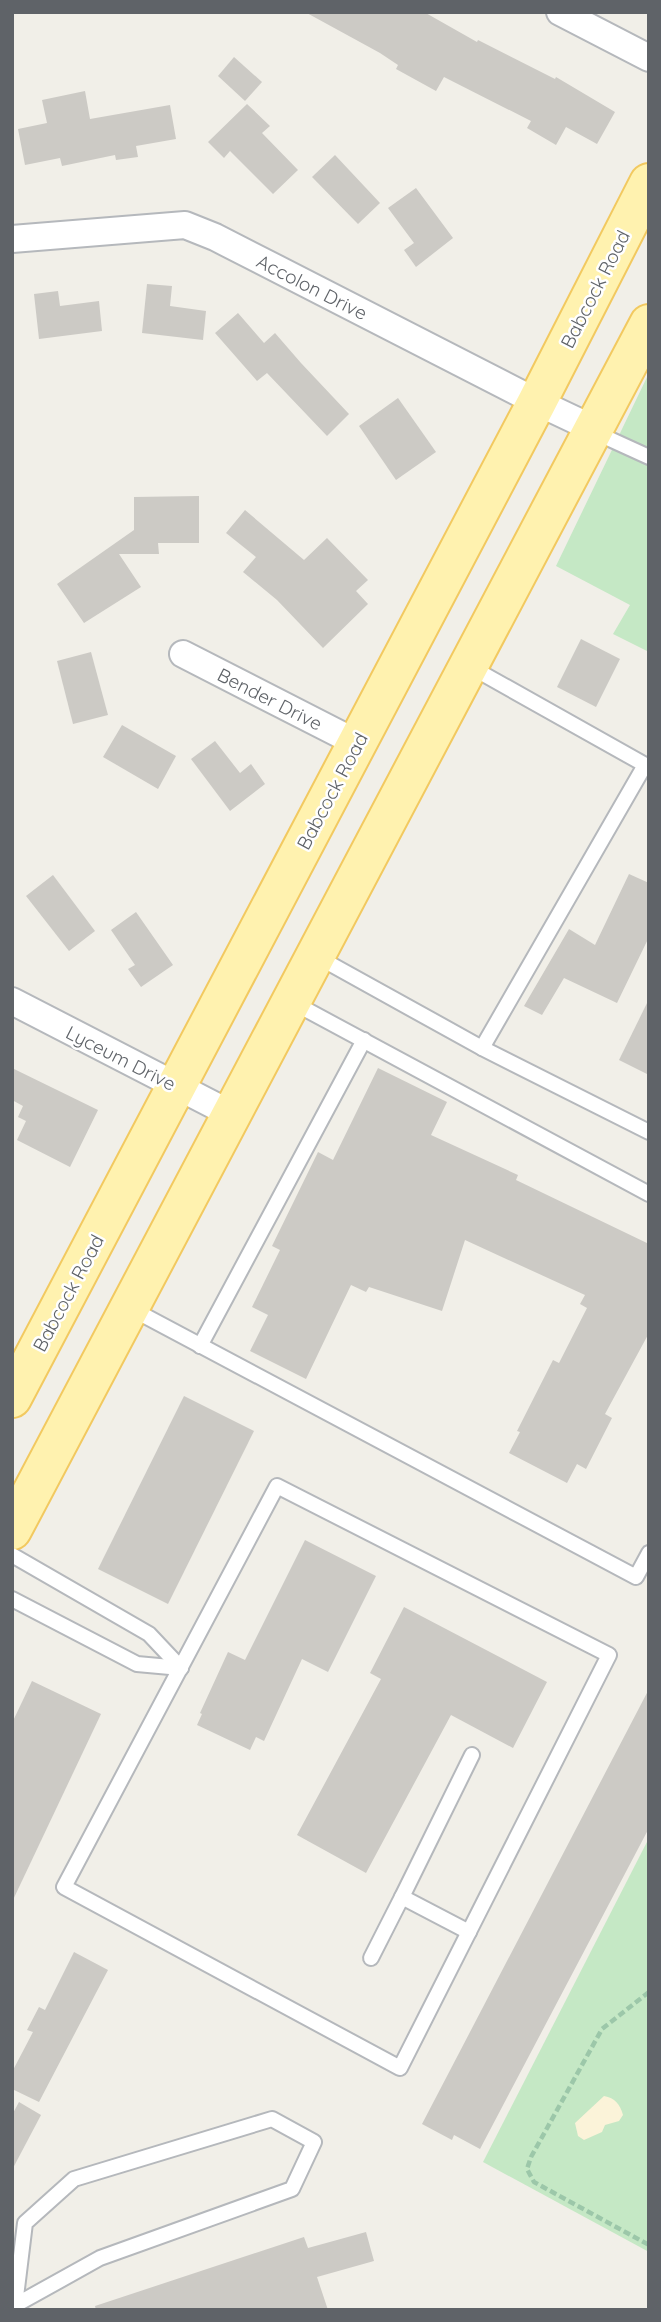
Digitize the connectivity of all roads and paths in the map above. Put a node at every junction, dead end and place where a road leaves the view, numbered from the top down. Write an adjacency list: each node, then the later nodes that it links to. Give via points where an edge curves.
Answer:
1 (560, 12): 2 (street)
2 (649, 58)
3 (649, 183): 6 (main road, Babcock Road)
4 (12, 239): 6 (street, Accolon Drive, via 185,225)
5 (649, 324): 7 (main road)
6 (537, 402): 7 (street, Accolon Drive); 11 (main road, Babcock Road)
7 (592, 429): 8 (lane); 10 (main road)
8 (649, 457)
9 (183, 654): 11 (street, Bender Drive)
10 (468, 665): 12 (lane); 13 (main road)
11 (357, 743): 18 (main road, Babcock Road)
12 (647, 766): 17 (lane)
13 (315, 955): 15 (main road); 17 (lane)
14 (12, 1002): 18 (street, Lyceum Drive)
15 (290, 1002): 16 (lane); 19 (main road)
16 (364, 1040): 21 (lane); 23 (lane)
17 (482, 1048): 20 (lane)
18 (176, 1086): 19 (street, Lyceum Drive); 24 (main road, Babcock Road)
19 (231, 1114): 22 (main road)
20 (649, 1132)
21 (649, 1194)
22 (128, 1308): 23 (lane); 25 (main road)
23 (201, 1346): 26 (lane, via 636,1577)
24 (13, 1397)
25 (12, 1530)
26 (649, 1553)
27 (12, 1555): 29 (lane, via 149,1634)
28 (12, 1599): 29 (lane, via 137,1664)
29 (181, 1668): 32 (lane, via 64,1887 400,2068); 32 (lane, via 277,1486 609,1656)
30 (472, 1755): 31 (lane)
31 (402, 1897): 32 (lane); 33 (lane)
32 (469, 1932)
33 (371, 1958)
34 (649, 1992): 35 (path, via 602,2029 527,2169 534,2182)
35 (649, 2245)
36 (14, 2306): 36 (lane, via 100,2258 292,2189 314,2142 272,2119 74,2179 24,2223)

